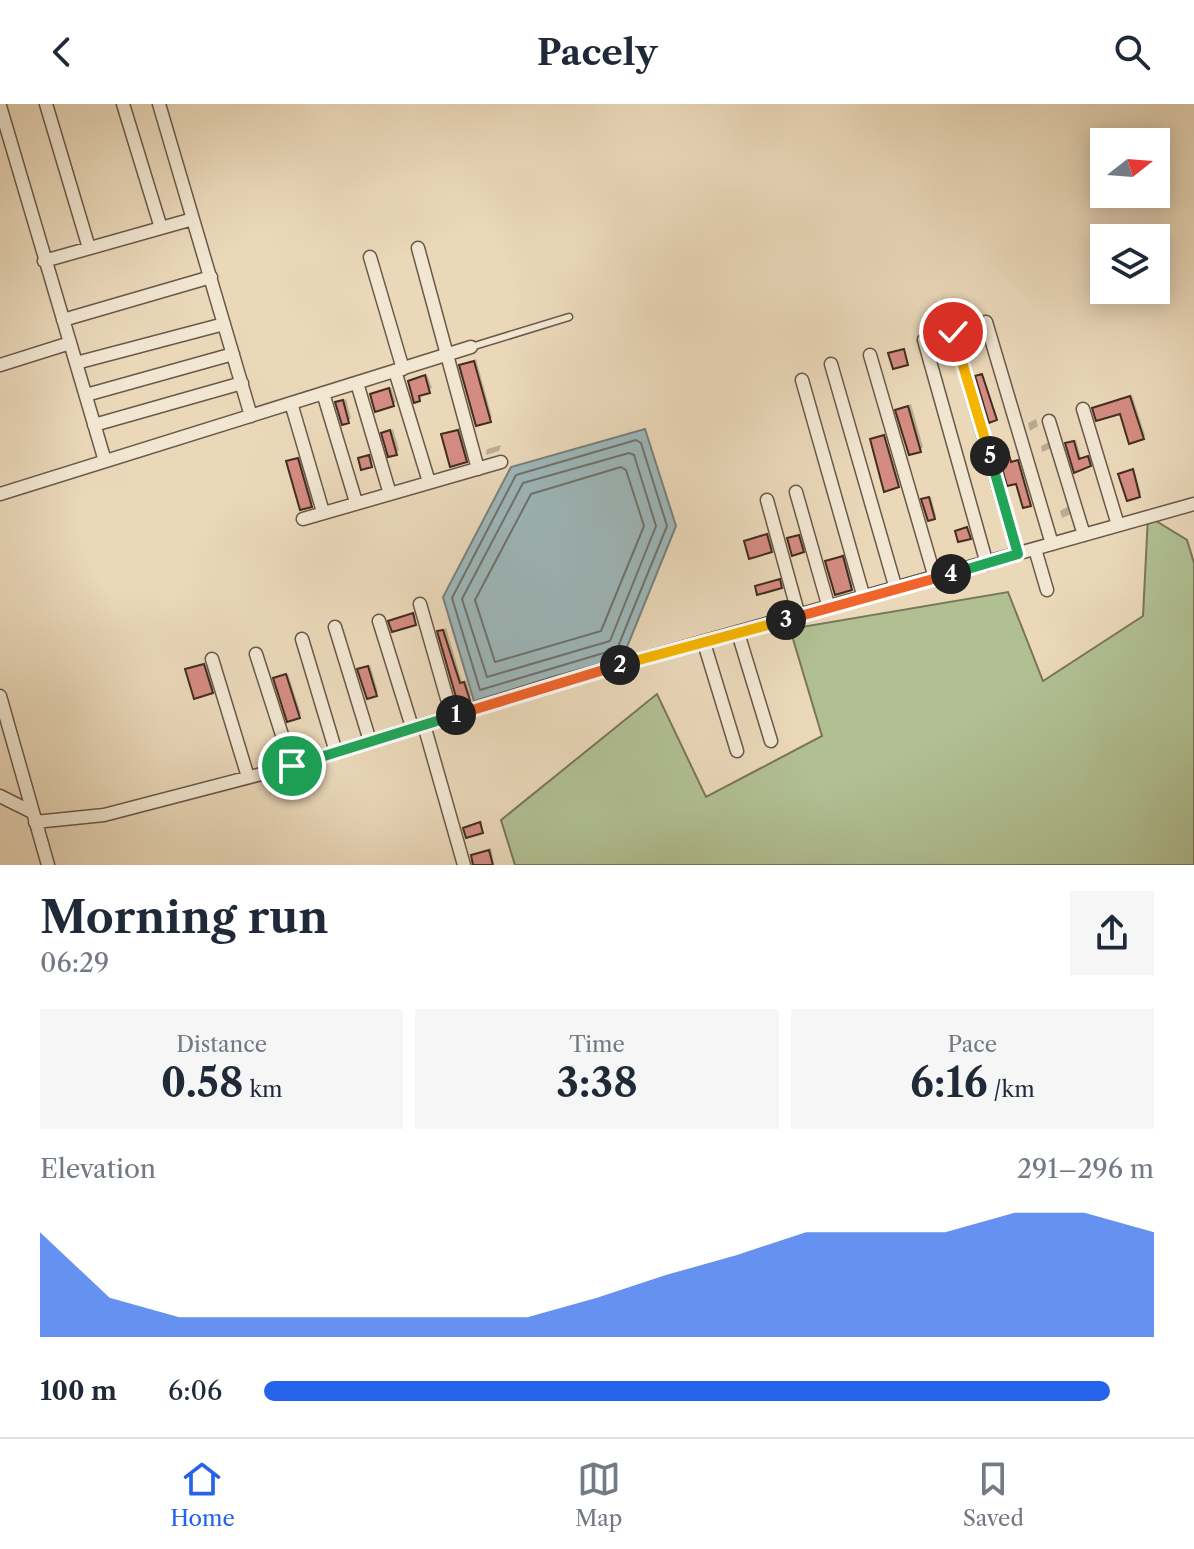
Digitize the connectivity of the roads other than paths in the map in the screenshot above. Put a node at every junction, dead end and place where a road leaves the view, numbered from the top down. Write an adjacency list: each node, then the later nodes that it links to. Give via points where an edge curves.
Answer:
1 (46, 104): 7 (street)
2 (123, 104): 6 (street)
3 (159, 104): 5 (street)
4 (0, 106): 10 (street)
5 (193, 219): 6 (street); 11 (street)
6 (161, 228): 7 (street)
7 (89, 248): 10 (street)
8 (418, 248): 21 (street)
9 (370, 257): 26 (street)
10 (44, 261): 13 (street)
11 (211, 277): 13 (street); 15 (street)
12 (569, 317): 19 (lane)
13 (63, 320): 18 (street)
14 (986, 322): 51 (street)
15 (224, 324): 20 (street); 23 (street)
16 (953, 332): 53 (street)
17 (924, 340): 54 (street)
18 (70, 343): 23 (street); 25 (street)
19 (471, 347): 21 (street)
20 (233, 354): 28 (street); 31 (street)
21 (446, 355): 26 (street); 39 (street)
22 (870, 355): 55 (street)
23 (76, 363): 31 (street)
24 (831, 364): 56 (street)
25 (0, 365)
26 (399, 370): 29 (street); 40 (street)
27 (802, 380): 58 (street)
28 (242, 383): 34 (street); 36 (street)
29 (357, 383): 30 (street); 43 (street)
30 (323, 393): 32 (street); 45 (street)
31 (86, 395): 36 (street)
32 (291, 403): 34 (street); 47 (street)
33 (1083, 409): 49 (street)
34 (251, 416): 37 (street)
35 (1049, 421): 50 (street)
36 (94, 425): 37 (street)
37 (105, 461): 42 (street)
38 (501, 462): 39 (street)
39 (478, 469): 40 (street)
40 (429, 482): 43 (street)
41 (796, 492): 60 (street)
42 (0, 494)
43 (390, 494): 45 (street)
44 (767, 500): 61 (street)
45 (356, 502): 47 (street)
46 (1194, 504): 49 (street)
47 (323, 512): 48 (street)
48 (303, 519)
49 (1118, 525): 50 (street)
50 (1084, 535): 51 (street)
51 (1052, 544): 52 (street)
52 (1035, 549): 53 (street); 57 (street)
53 (1018, 554): 54 (street)
54 (987, 564): 55 (street)
55 (935, 578): 56 (street)
56 (896, 589): 58 (street)
57 (1047, 590)
58 (864, 598): 60 (street)
59 (420, 604): 70 (street)
60 (829, 608): 61 (street)
61 (799, 616): 64 (street)
62 (379, 621): 71 (street)
63 (335, 627): 72 (street)
64 (738, 633): 66 (street); 73 (street)
65 (302, 639): 75 (street)
66 (704, 643): 70 (street); 74 (street)
67 (256, 654): 76 (street)
68 (212, 659): 77 (street)
69 (0, 696): 79 (street)
70 (452, 716): 71 (street)
71 (418, 726): 72 (street); 81 (street)
72 (370, 741): 75 (street)
73 (771, 741)
74 (737, 751)
75 (336, 752): 76 (street)
76 (292, 766): 77 (street)
77 (248, 777): 79 (street, via 104,815)
78 (0, 796): 79 (street)
79 (33, 817): 80 (street)
80 (48, 865)
81 (464, 865)

